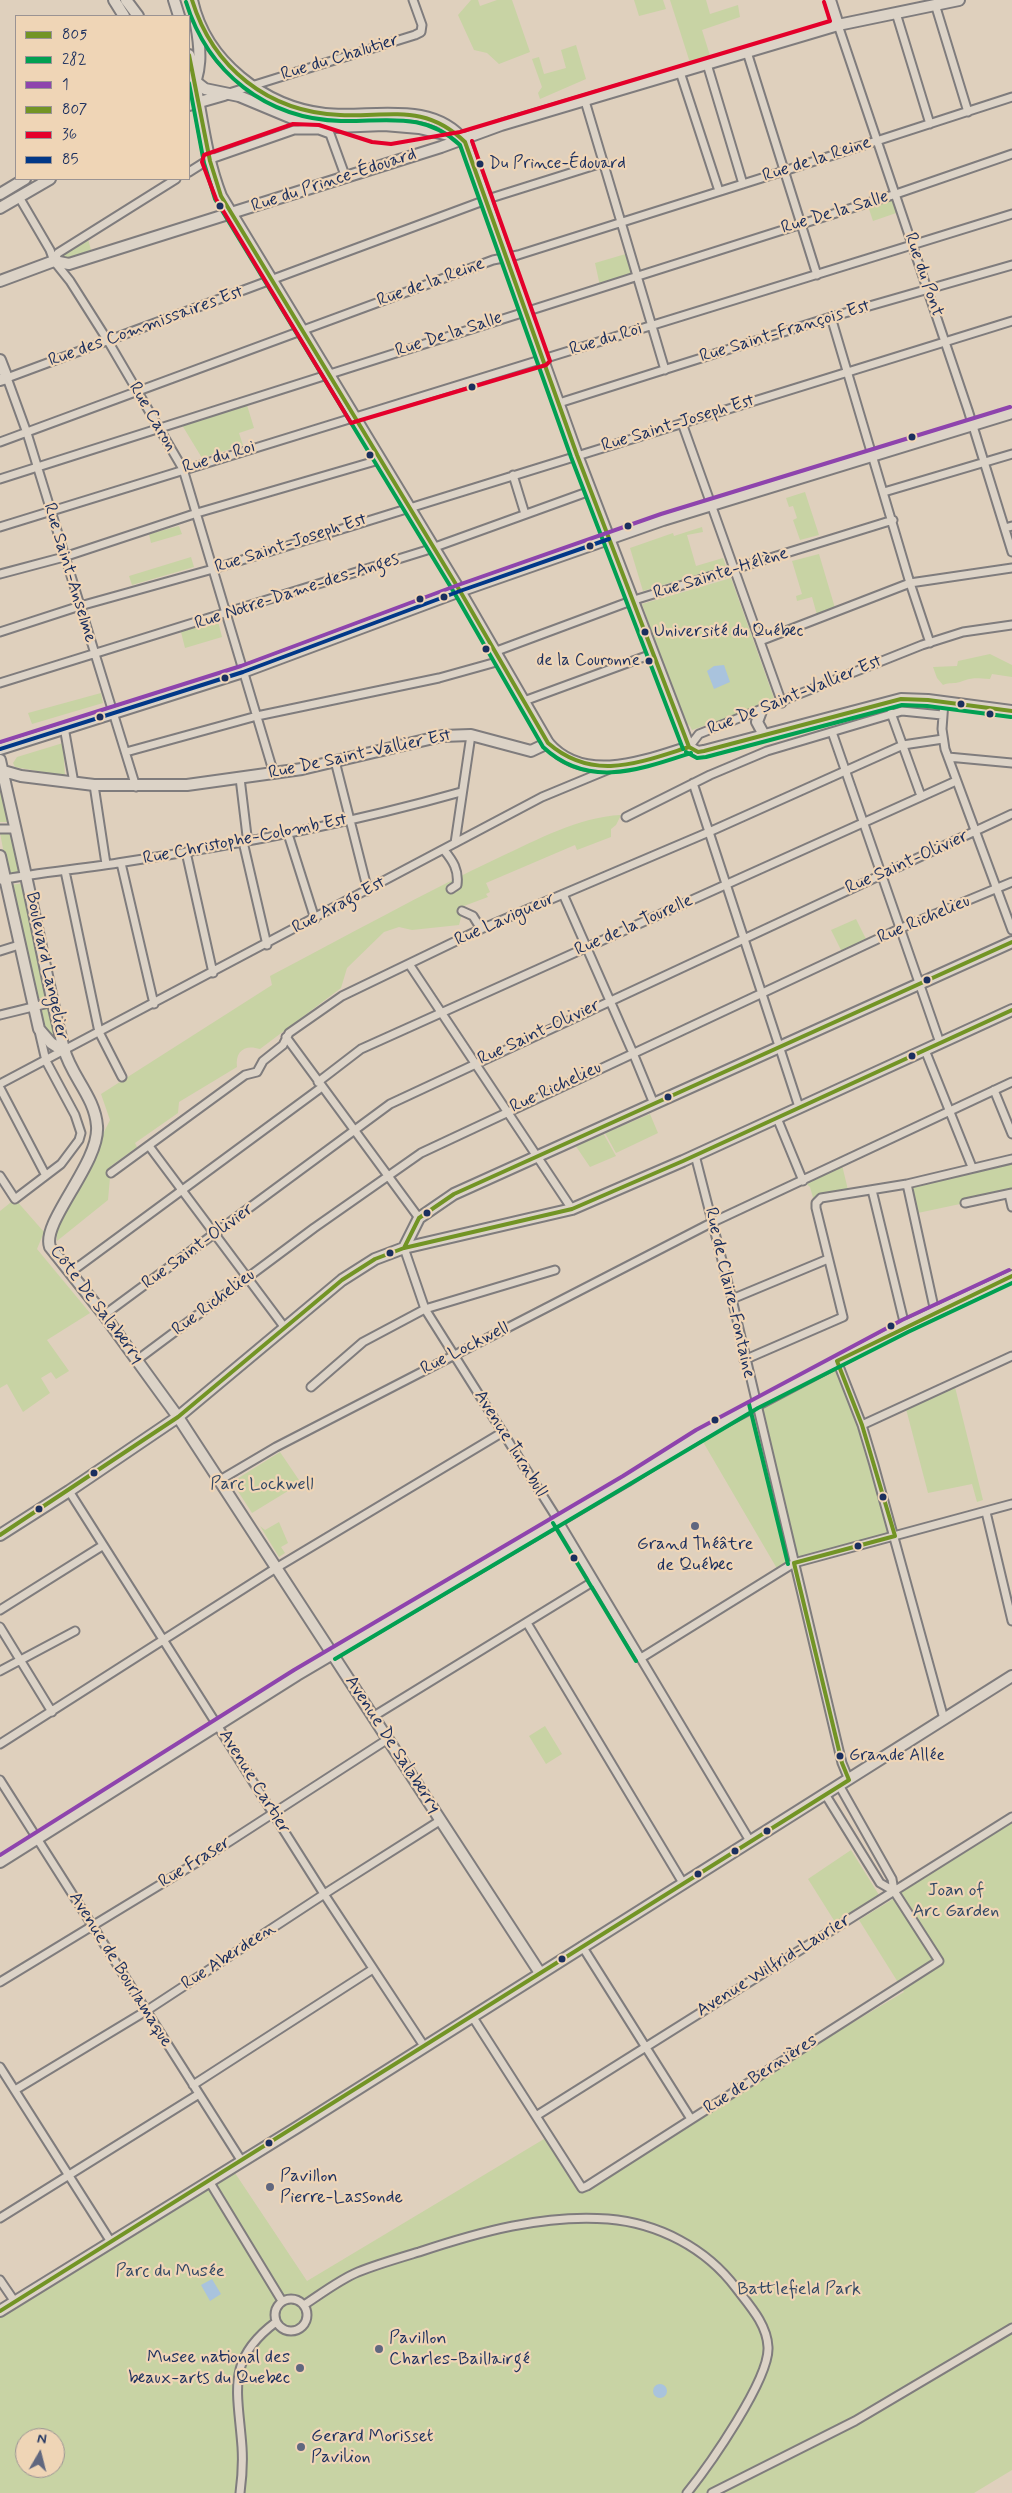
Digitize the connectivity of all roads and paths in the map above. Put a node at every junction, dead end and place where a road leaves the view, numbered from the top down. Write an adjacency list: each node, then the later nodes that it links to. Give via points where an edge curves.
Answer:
1 (114, 0): 11 (main road)
2 (126, 0): 12 (main road)
3 (174, 0): 13 (main road)
4 (192, 0): 14 (main road)
5 (413, 0): 21 (street, Rue du Chalutier, via 422,25 420,32)
6 (830, 0): 15 (main road, Rue du Pont)
7 (959, 0): 9 (main road, Rue du Prince-Édouard)
8 (922, 3): 9 (main road, Rue du Prince-Édouard); 10 (main road, Rue du Prince-Édouard)
9 (935, 4): 26 (street)
10 (896, 13): 15 (main road, Rue du Prince-Édouard); 27 (street)
11 (123, 15)
12 (137, 15)
13 (178, 15)
14 (196, 18): 20 (main road, via 201,56); 21 (main road, via 220,57)
15 (838, 25): 16 (main road, Rue du Prince-Édouard); 29 (street, Rue du Pont)
16 (747, 52): 18 (main road, Rue du Prince-Édouard); 34 (street)
17 (190, 59): 20 (main road)
18 (707, 64): 19 (main road, Rue du Prince-Édouard); 39 (street)
19 (680, 72): 25 (main road, Rue du Prince-Édouard); 40 (street)
20 (196, 82): 22 (main road, via 205,89); 24 (main road)
21 (251, 85): 22 (street, Rue du Chalutier); 28 (main road, via 282,103 302,110 326,114 406,114 437,122)
22 (226, 94): 24 (main road, Rue du Chalutier); 28 (main road, via 299,121 336,126 410,127)
23 (1012, 97): 26 (street, Rue de la Reine)
24 (192, 101): 31 (main road)
25 (585, 101): 28 (main road, Rue du Prince-Édouard); 32 (street)
26 (968, 112): 27 (street, Rue de la Reine)
27 (930, 124): 29 (street, Rue de la Reine)
28 (461, 138): 35 (main road, Rue du Prince-Édouard); 44 (main road, via 468,147)
29 (878, 141): 34 (street, Rue de la Reine); 42 (street, Rue du Pont)
30 (1012, 154): 42 (street, Rue De la Salle)
31 (208, 160): 33 (street); 35 (street, via 294,130 319,130 330,134); 46 (main road)
32 (602, 164): 44 (street, Rue des Commissaires Est); 48 (street)
33 (190, 171)
34 (784, 172): 39 (street, Rue de la Reine); 49 (street)
35 (346, 178): 46 (main road, Rue du Prince-Édouard)
36 (24, 180): 41 (main road)
37 (48, 180): 43 (main road)
38 (174, 180): 52 (street, via 58,253)
39 (743, 184): 40 (street, Rue de la Reine)
40 (719, 191): 48 (street, Rue de la Reine)
41 (0, 194)
42 (896, 194): 49 (street, Rue De la Salle); 50 (street, Rue du Pont)
43 (19, 197): 45 (main road); 52 (street, Rue Caron)
44 (486, 200): 51 (main road); 56 (street, Rue des Commissaires Est)
45 (0, 208)
46 (231, 214): 52 (main road, Rue du Prince-Édouard, via 69,264); 56 (main road)
47 (1012, 214): 50 (street, Rue du Roi)
48 (619, 222): 51 (street, Rue de la Reine); 55 (street)
49 (801, 223): 54 (street); 55 (street, Rue De la Salle)
50 (913, 244): 54 (street, Rue du Roi); 58 (street, Rue du Pont)
51 (506, 257): 59 (main road); 63 (street, Rue de la Reine)
52 (54, 261): 57 (main road, Rue du Prince-Édouard); 64 (street, Rue Caron)
53 (1012, 265): 58 (street, Rue Saint-François Est)
54 (817, 274): 62 (street, Rue du Roi)
55 (636, 275): 59 (street, Rue De la Salle); 62 (street)
56 (271, 280): 63 (main road); 64 (street, Rue des Commissaires Est)
57 (0, 281)
58 (928, 288): 60 (street, Rue Saint-François Est); 65 (street, Rue du Pont)
59 (526, 310): 66 (main road); 70 (street, Rue De la Salle)
60 (831, 318): 68 (street, Rue Saint-François Est); 69 (street)
61 (1012, 321): 65 (street, Rue Saint-Joseph Est)
62 (652, 326): 66 (street, Rue du Roi); 68 (street)
63 (301, 331): 70 (main road); 72 (street, Rue de la Reine)
64 (108, 341): 71 (street, Rue des Commissaires Est); 72 (street, Rue Caron)
65 (946, 341): 69 (street, Rue Saint-Joseph Est); 77 (street, Rue du Pont)
66 (544, 359): 73 (main road); 75 (street, Rue du Roi)
67 (0, 360): 71 (main road, Rue Saint-Anselme)
68 (665, 370): 73 (street, Rue Saint-François Est)
69 (848, 371): 76 (street, Rue Saint-Joseph Est); 83 (street)
70 (327, 374): 75 (main road); 78 (street, Rue De la Salle)
71 (3, 379): 79 (street, Rue Saint-Anselme)
72 (137, 392): 78 (street, Rue Caron); 79 (street, Rue de la Reine)
73 (559, 403): 82 (main road)
74 (1012, 413): 77 (main road)
75 (354, 417): 84 (main road); 87 (street, Rue du Roi)
76 (682, 423): 82 (street, Rue Saint-Joseph Est); 92 (street)
77 (973, 425): 83 (main road); 85 (street, Rue du Pont)
78 (160, 427): 86 (street, Rue De la Salle); 87 (street, Rue Caron)
79 (27, 433): 80 (street, Rue de la Reine); 86 (street, Rue Saint-Anselme)
80 (0, 442)
81 (1012, 454): 85 (street)
82 (577, 455): 88 (street, Rue Saint-Joseph Est); 90 (main road)
83 (874, 456): 91 (street); 92 (main road)
84 (379, 460): 93 (main road); 95 (street)
85 (984, 462): 91 (street); 99 (street, Rue du Pont)
86 (37, 468): 89 (street, Rue De la Salle); 94 (street, Rue Saint-Anselme)
87 (184, 469): 94 (street, Rue du Roi); 95 (street, Rue Caron)
88 (513, 475): 93 (street, Rue Saint-Joseph Est); 96 (street)
89 (0, 479)
90 (590, 491): 96 (street, Rue Notre-Dame-des-Anges); 100 (main road)
91 (884, 492): 97 (street)
92 (711, 506): 100 (main road); 106 (street)
93 (408, 507): 101 (main road); 105 (street, Rue Saint-Joseph Est)
94 (50, 512): 98 (street, Rue du Roi); 103 (street, Rue Saint-Anselme)
95 (197, 513): 103 (street); 105 (street, Rue Caron)
96 (525, 514): 101 (street, Rue Notre-Dame-des-Anges)
97 (893, 520): 106 (street, Rue Sainte-Hélène); 108 (street)
98 (0, 527)
99 (1008, 527): 102 (street, Rue du Pont)
100 (609, 539): 109 (main road); 110 (main road)
101 (433, 548): 109 (main road); 112 (street, Rue Notre-Dame-des-Anges)
102 (1012, 552)
103 (64, 557): 107 (street); 111 (street, Rue Saint-Anselme)
104 (1012, 568): 108 (street)
105 (213, 569): 111 (street, Rue Saint-Joseph Est); 112 (street, Rue Caron)
106 (734, 570): 110 (street, Rue Sainte-Hélène); 115 (street)
107 (0, 574)
108 (910, 583): 115 (street); 116 (street)
109 (460, 591): 117 (main road); 121 (main road)
110 (632, 601): 117 (street, Rue Sainte-Hélène); 119 (main road)
111 (80, 606): 114 (street, Rue Saint-Joseph Est); 118 (street, Rue Saint-Anselme)
112 (226, 615): 118 (street, Rue Notre-Dame-des-Anges); 121 (street, Rue Caron)
113 (1012, 625): 116 (street, Rue De Saint-Vallier Est, via 963,632)
114 (0, 632)
115 (760, 641): 125 (street)
116 (930, 643): 125 (street, Rue De Saint-Vallier Est)
117 (494, 652): 120 (main road)
118 (94, 654): 122 (street, Rue Notre-Dame-des-Anges); 128 (street, Rue Saint-Anselme)
119 (652, 654): 123 (street); 139 (main road)
120 (500, 662): 123 (main road); 131 (street, via 440,678)
121 (244, 672): 128 (main road); 131 (street, Rue Caron)
122 (0, 683)
123 (524, 701): 137 (main road)
124 (944, 702): 127 (main road); 130 (street); 135 (main road, via 892,701)
125 (782, 703): 126 (street, Rue De Saint-Vallier Est)
126 (761, 711): 135 (main road, via 757,722); 139 (street, Rue De Saint-Vallier Est, via 699,734)
127 (1012, 711)
128 (112, 712): 132 (main road); 141 (street, Rue Saint-Anselme)
129 (891, 713): 130 (street, via 907,711); 133 (street); 138 (street)
130 (942, 715): 136 (street)
131 (257, 716): 141 (street); 148 (street, Rue Caron)
132 (64, 727): 140 (main road); 151 (street)
133 (832, 732): 147 (street); 152 (street, via 767,751)
134 (471, 735): 137 (main road, Rue De Saint-Vallier Est, via 531,751); 143 (main road, Rue De Saint-Vallier Est, via 442,736); 155 (street)
135 (764, 735): 139 (main road, via 698,752)
136 (943, 739): 138 (street, Rue Lavigueur); 142 (street)
137 (548, 743): 145 (main road, Rue De Saint-Vallier Est, via 567,760 584,765)
138 (903, 746): 147 (street, Rue Lavigueur); 156 (street)
139 (689, 747): 145 (main road, Rue De Saint-Vallier Est)
140 (0, 749)
141 (126, 752): 154 (street, Rue Saint-Anselme)
142 (948, 757): 144 (street); 150 (street)
143 (335, 761): 148 (main road, Rue De Saint-Vallier Est); 159 (street)
144 (1012, 763)
145 (617, 766): 167 (street, Rue Arago Est, via 542,797)
146 (1, 767): 151 (main road, Rue De Saint-Vallier Est, via 21,776); 162 (main road, Boulevard Langelier)
147 (844, 771): 160 (street); 163 (street, Rue Lavigueur)
148 (274, 774): 149 (main road, Rue De Saint-Vallier Est)
149 (240, 778): 154 (main road, Rue De Saint-Vallier Est); 166 (street)
150 (956, 781): 156 (street, Rue de la Tourelle); 164 (street)
151 (74, 783): 153 (main road, Rue De Saint-Vallier Est)
152 (693, 783): 158 (street); 163 (street)
153 (94, 786): 154 (main road, Rue De Saint-Vallier Est); 172 (street)
154 (136, 787)
155 (461, 792): 159 (street, Rue Christophe-Colomb Est); 167 (street)
156 (921, 796): 160 (street, Rue de la Tourelle)
157 (1012, 814): 164 (street, Rue Saint-Olivier)
158 (626, 817)
159 (350, 821): 165 (street, Rue Christophe-Colomb Est); 181 (street)
160 (861, 822): 174 (street); 178 (street, Rue de la Tourelle)
161 (0, 829): 162 (street)
162 (15, 829): 175 (main road, Boulevard Langelier)
163 (709, 832): 178 (street); 182 (street, Rue Lavigueur)
164 (975, 832): 174 (street, Rue Saint-Olivier); 180 (street)
165 (288, 834): 166 (street, Rue Christophe-Colomb Est); 184 (street)
166 (245, 841): 169 (street, Rue Christophe-Colomb Est); 191 (street)
167 (455, 843): 168 (street, Rue Arago Est)
168 (444, 850): 179 (street, via 458,877 457,885); 181 (street, Rue Arago Est)
169 (186, 852): 171 (street, Rue Christophe-Colomb Est); 195 (street)
170 (0, 856): 176 (main road, Boulevard Langelier)
171 (122, 863): 172 (street, Rue Christophe-Colomb Est); 200 (street)
172 (106, 864): 173 (street, Rue Christophe-Colomb Est)
173 (65, 871): 175 (street, Rue Christophe-Colomb Est); 206 (street)
174 (880, 875): 186 (street); 188 (street, Rue Saint-Olivier)
175 (27, 877): 176 (street, Rue Christophe-Colomb Est); 199 (main road, Boulevard Langelier)
176 (3, 880): 190 (main road, Boulevard Langelier)
177 (1012, 882): 180 (street, Rue Richelieu)
178 (726, 884): 188 (street); 192 (street, Rue de la Tourelle)
179 (451, 889)
180 (996, 889): 186 (street, Rue Richelieu); 187 (street)
181 (368, 891): 184 (street, Rue Arago Est)
182 (564, 894): 185 (street, Rue Lavigueur); 192 (street)
183 (462, 911): 185 (street, via 473,916)
184 (315, 919): 191 (street, Rue Arago Est)
185 (480, 929): 194 (street, Rue Lavigueur)
186 (899, 929): 196 (street); 197 (street, Rue Richelieu)
187 (1012, 930)
188 (742, 939): 197 (street); 198 (street, Rue Saint-Olivier)
189 (1012, 942): 196 (main road)
190 (19, 945): 193 (street); 201 (main road, Boulevard Langelier)
191 (267, 945): 195 (street, Rue Arago Est)
192 (587, 947): 198 (street); 203 (street, Rue de la Tourelle)
193 (0, 951)
194 (409, 964): 203 (street); 207 (street, Rue Lavigueur, via 342,996)
195 (213, 973): 200 (street, Rue Arago Est)
196 (919, 985): 208 (street); 209 (main road)
197 (760, 994): 209 (street); 212 (street, Rue Richelieu)
198 (609, 1001): 212 (street); 214 (street, Rue Saint-Olivier)
199 (53, 1002): 201 (street); 211 (main road, Boulevard Langelier)
200 (154, 1004): 206 (street, Rue Arago Est)
201 (34, 1006): 204 (street); 205 (main road, Boulevard Langelier)
202 (1012, 1010): 208 (main road)
203 (441, 1014): 214 (street); 217 (street, Rue de la Tourelle, via 361,1049)
204 (0, 1015)
205 (39, 1028): 211 (main road, Boulevard Langelier, via 50,1043); 213 (street)
206 (99, 1032): 211 (street, Rue Arago Est); 215 (street)
207 (286, 1036): 217 (street); 227 (street, Rue Lavigueur, via 283,1045 263,1061 257,1072 246,1075)
208 (940, 1043): 210 (main road)
209 (779, 1049): 220 (main road); 221 (street)
210 (925, 1050): 221 (main road); 223 (street)
211 (64, 1052): 213 (street, Rue Arago Est); 250 (main road, Côte De Salaberry, via 92,1105 97,1126 91,1156 49,1235 48,1242 53,1252)
212 (633, 1053): 220 (street); 222 (street, Rue Richelieu)
213 (46, 1061): 218 (street, Rue Arago Est); 233 (street, via 81,1133 61,1164)
214 (474, 1063): 222 (street); 225 (street, Rue Saint-Olivier, via 390,1104)
215 (122, 1077)
216 (1012, 1082): 219 (street, Rue Lockwell)
217 (320, 1084): 225 (street); 239 (street, Rue de la Tourelle)
218 (0, 1086): 233 (street)
219 (994, 1090): 223 (street, Rue Lockwell); 226 (street)
220 (654, 1104): 229 (main road)
221 (799, 1107): 224 (main road)
222 (506, 1111): 229 (street); 234 (street, Rue Richelieu, via 421,1153)
223 (950, 1112): 231 (street); 236 (street, Rue Lockwell)
224 (777, 1118): 228 (main road); 236 (street)
225 (356, 1131): 234 (street); 246 (street, Rue Saint-Olivier)
226 (1012, 1134)
227 (148, 1146): 232 (street, Rue Lavigueur); 239 (street)
228 (695, 1155): 243 (main road); 245 (street, Rue de Claire-Fontaine)
229 (536, 1156): 243 (street); 244 (main road, via 454,1194)
230 (1012, 1159): 231 (street)
231 (972, 1167): 237 (street)
232 (111, 1173)
233 (45, 1174): 235 (street, via 15,1198)
234 (388, 1175): 244 (street); 252 (street, Rue Richelieu)
235 (0, 1176)
236 (804, 1181): 245 (street, Rue Lockwell)
237 (907, 1184): 238 (street); 255 (street)
238 (872, 1190): 248 (street, via 821,1198 816,1203); 257 (street)
239 (181, 1191): 246 (street); 250 (street, Rue de la Tourelle)
240 (1010, 1193): 241 (street); 242 (street)
241 (965, 1203)
242 (1012, 1207)
243 (572, 1209): 247 (main road)
244 (419, 1218): 247 (main road)
245 (713, 1222): 253 (street, Rue de Claire-Fontaine); 259 (street, Rue Lockwell)
246 (215, 1235): 252 (street); 256 (street, Rue Saint-Olivier)
247 (404, 1248): 254 (street, Avenue Turnbull); 258 (main road, via 360,1267)
248 (828, 1259): 253 (street); 262 (street, via 843,1317)
249 (555, 1270): 254 (street)
250 (71, 1272): 256 (main road, Côte De Salaberry)
251 (1012, 1276): 255 (main road)
252 (246, 1279): 258 (street); 261 (street, Rue Richelieu)
253 (732, 1300): 262 (street, Rue de Claire-Fontaine)
254 (425, 1309): 259 (street, Avenue Turnbull); 264 (street, via 362,1342)
255 (935, 1312): 257 (main road)
256 (104, 1315): 261 (main road, Côte De Salaberry)
257 (905, 1326): 263 (main road)
258 (285, 1328): 266 (main road)
259 (454, 1354): 268 (street, Avenue Turnbull); 269 (street, Rue Lockwell, via 276,1447)
260 (1012, 1356): 267 (street)
261 (137, 1360): 266 (main road, Côte De Salaberry)
262 (744, 1360): 265 (street, Rue de Claire-Fontaine)
263 (837, 1361): 265 (main road); 267 (street)
264 (312, 1387)
265 (755, 1403): 273 (main road); 277 (street, Rue de Claire-Fontaine)
266 (178, 1417): 269 (main road, Avenue De Salaberry); 270 (main road)
267 (862, 1425): 275 (street)
268 (503, 1432): 273 (street, Avenue Turnbull); 278 (street)
269 (220, 1480): 278 (main road, Avenue De Salaberry)
270 (69, 1491): 274 (main road); 276 (street, Avenue Cartier)
271 (1012, 1504): 272 (street)
272 (986, 1512): 275 (street); 281 (street)
273 (558, 1520): 279 (street, Avenue Turnbull); 286 (main road)
274 (0, 1535)
275 (895, 1536): 277 (street); 293 (street)
276 (102, 1546): 280 (street); 285 (street, Avenue Cartier)
277 (794, 1563): 287 (street); 298 (street, Rue de Claire-Fontaine, via 842,1763)
278 (276, 1568): 285 (street); 286 (main road, Avenue De Salaberry)
279 (594, 1581): 282 (street); 287 (street, Avenue Turnbull)
280 (0, 1610)
281 (1012, 1621)
282 (527, 1623): 292 (street); 307 (street)
283 (0, 1627): 288 (street)
284 (75, 1631): 288 (street)
285 (162, 1640): 291 (street); 294 (street, Avenue Cartier)
286 (332, 1654): 292 (main road, Avenue De Salaberry); 294 (main road)
287 (641, 1658): 305 (street, Avenue Turnbull)
288 (20, 1660): 289 (street); 291 (street)
289 (0, 1671)
290 (1011, 1679): 293 (main road)
291 (52, 1712): 296 (street)
292 (374, 1716): 295 (main road, Avenue De Salaberry)
293 (944, 1719): 298 (main road)
294 (218, 1725): 301 (street, Avenue Cartier); 304 (main road)
295 (388, 1738): 301 (street, Rue Fraser); 303 (main road, Avenue De Salaberry)
296 (0, 1744)
297 (0, 1780): 304 (street, Avenue de Bourlamaque)
298 (849, 1780): 299 (main road)
299 (839, 1785): 300 (main road); 308 (street, via 892,1880)
300 (825, 1794): 305 (main road); 308 (street, via 880,1883)
301 (273, 1813): 309 (street, Avenue Cartier); 310 (street, Rue Fraser)
302 (1012, 1817): 308 (street, Avenue Wilfrid-Laurier)
303 (441, 1820): 309 (street, Rue Aberdeen); 313 (main road, Avenue De Salaberry)
304 (37, 1839): 306 (main road); 310 (street, Avenue de Bourlamaque)
305 (750, 1841): 307 (main road)
306 (0, 1862)
307 (683, 1883): 311 (main road)
308 (894, 1891): 318 (street, Avenue Wilfrid-Laurier); 324 (street, Rue de Bernières, via 939,1961)
309 (324, 1894): 312 (street, Avenue Cartier); 315 (street, Rue Aberdeen)
310 (92, 1926): 314 (street, Rue Fraser); 315 (street, Avenue de Bourlamaque)
311 (582, 1946): 313 (main road); 318 (street)
312 (373, 1969): 317 (street, Avenue Cartier); 320 (street)
313 (540, 1973): 316 (main road)
314 (0, 1982)
315 (146, 2011): 320 (street, Avenue de Bourlamaque); 321 (street, Rue Aberdeen)
316 (472, 2016): 317 (main road); 323 (street)
317 (424, 2046): 325 (main road)
318 (645, 2048): 323 (street, Avenue Wilfrid-Laurier); 324 (street)
319 (0, 2067): 321 (street)
320 (193, 2085): 322 (street, Avenue de Bourlamaque)
321 (14, 2090): 326 (street)
322 (199, 2094): 325 (street, Avenue de Bourlamaque); 326 (street)
323 (536, 2116): 324 (street, Rue de Bernières, via 582,2188)
324 (691, 2120)
325 (241, 2160): 327 (main road)
326 (68, 2174): 328 (street); 329 (street)
327 (209, 2181): 329 (main road); 331 (street)
328 (0, 2218)
329 (110, 2242): 332 (main road)
330 (0, 2280): 332 (street)
331 (282, 2301): 333 (street, via 294,2299); 335 (street, via 277,2307)
332 (15, 2302): 334 (main road)
333 (304, 2305): 335 (street, via 307,2316 301,2328 286,2330); 338 (street, via 358,2272 447,2242 519,2225 584,2218 623,2221 670,2235 697,2250 724,2272 756,2314 766,2333 769,2349 763,2374 713,2460)
334 (0, 2311)
335 (276, 2322): 337 (street, via 251,2345 237,2382 243,2459)
336 (1012, 2328): 339 (street, via 855,2421)
337 (240, 2493)
338 (686, 2493)
339 (712, 2493)

